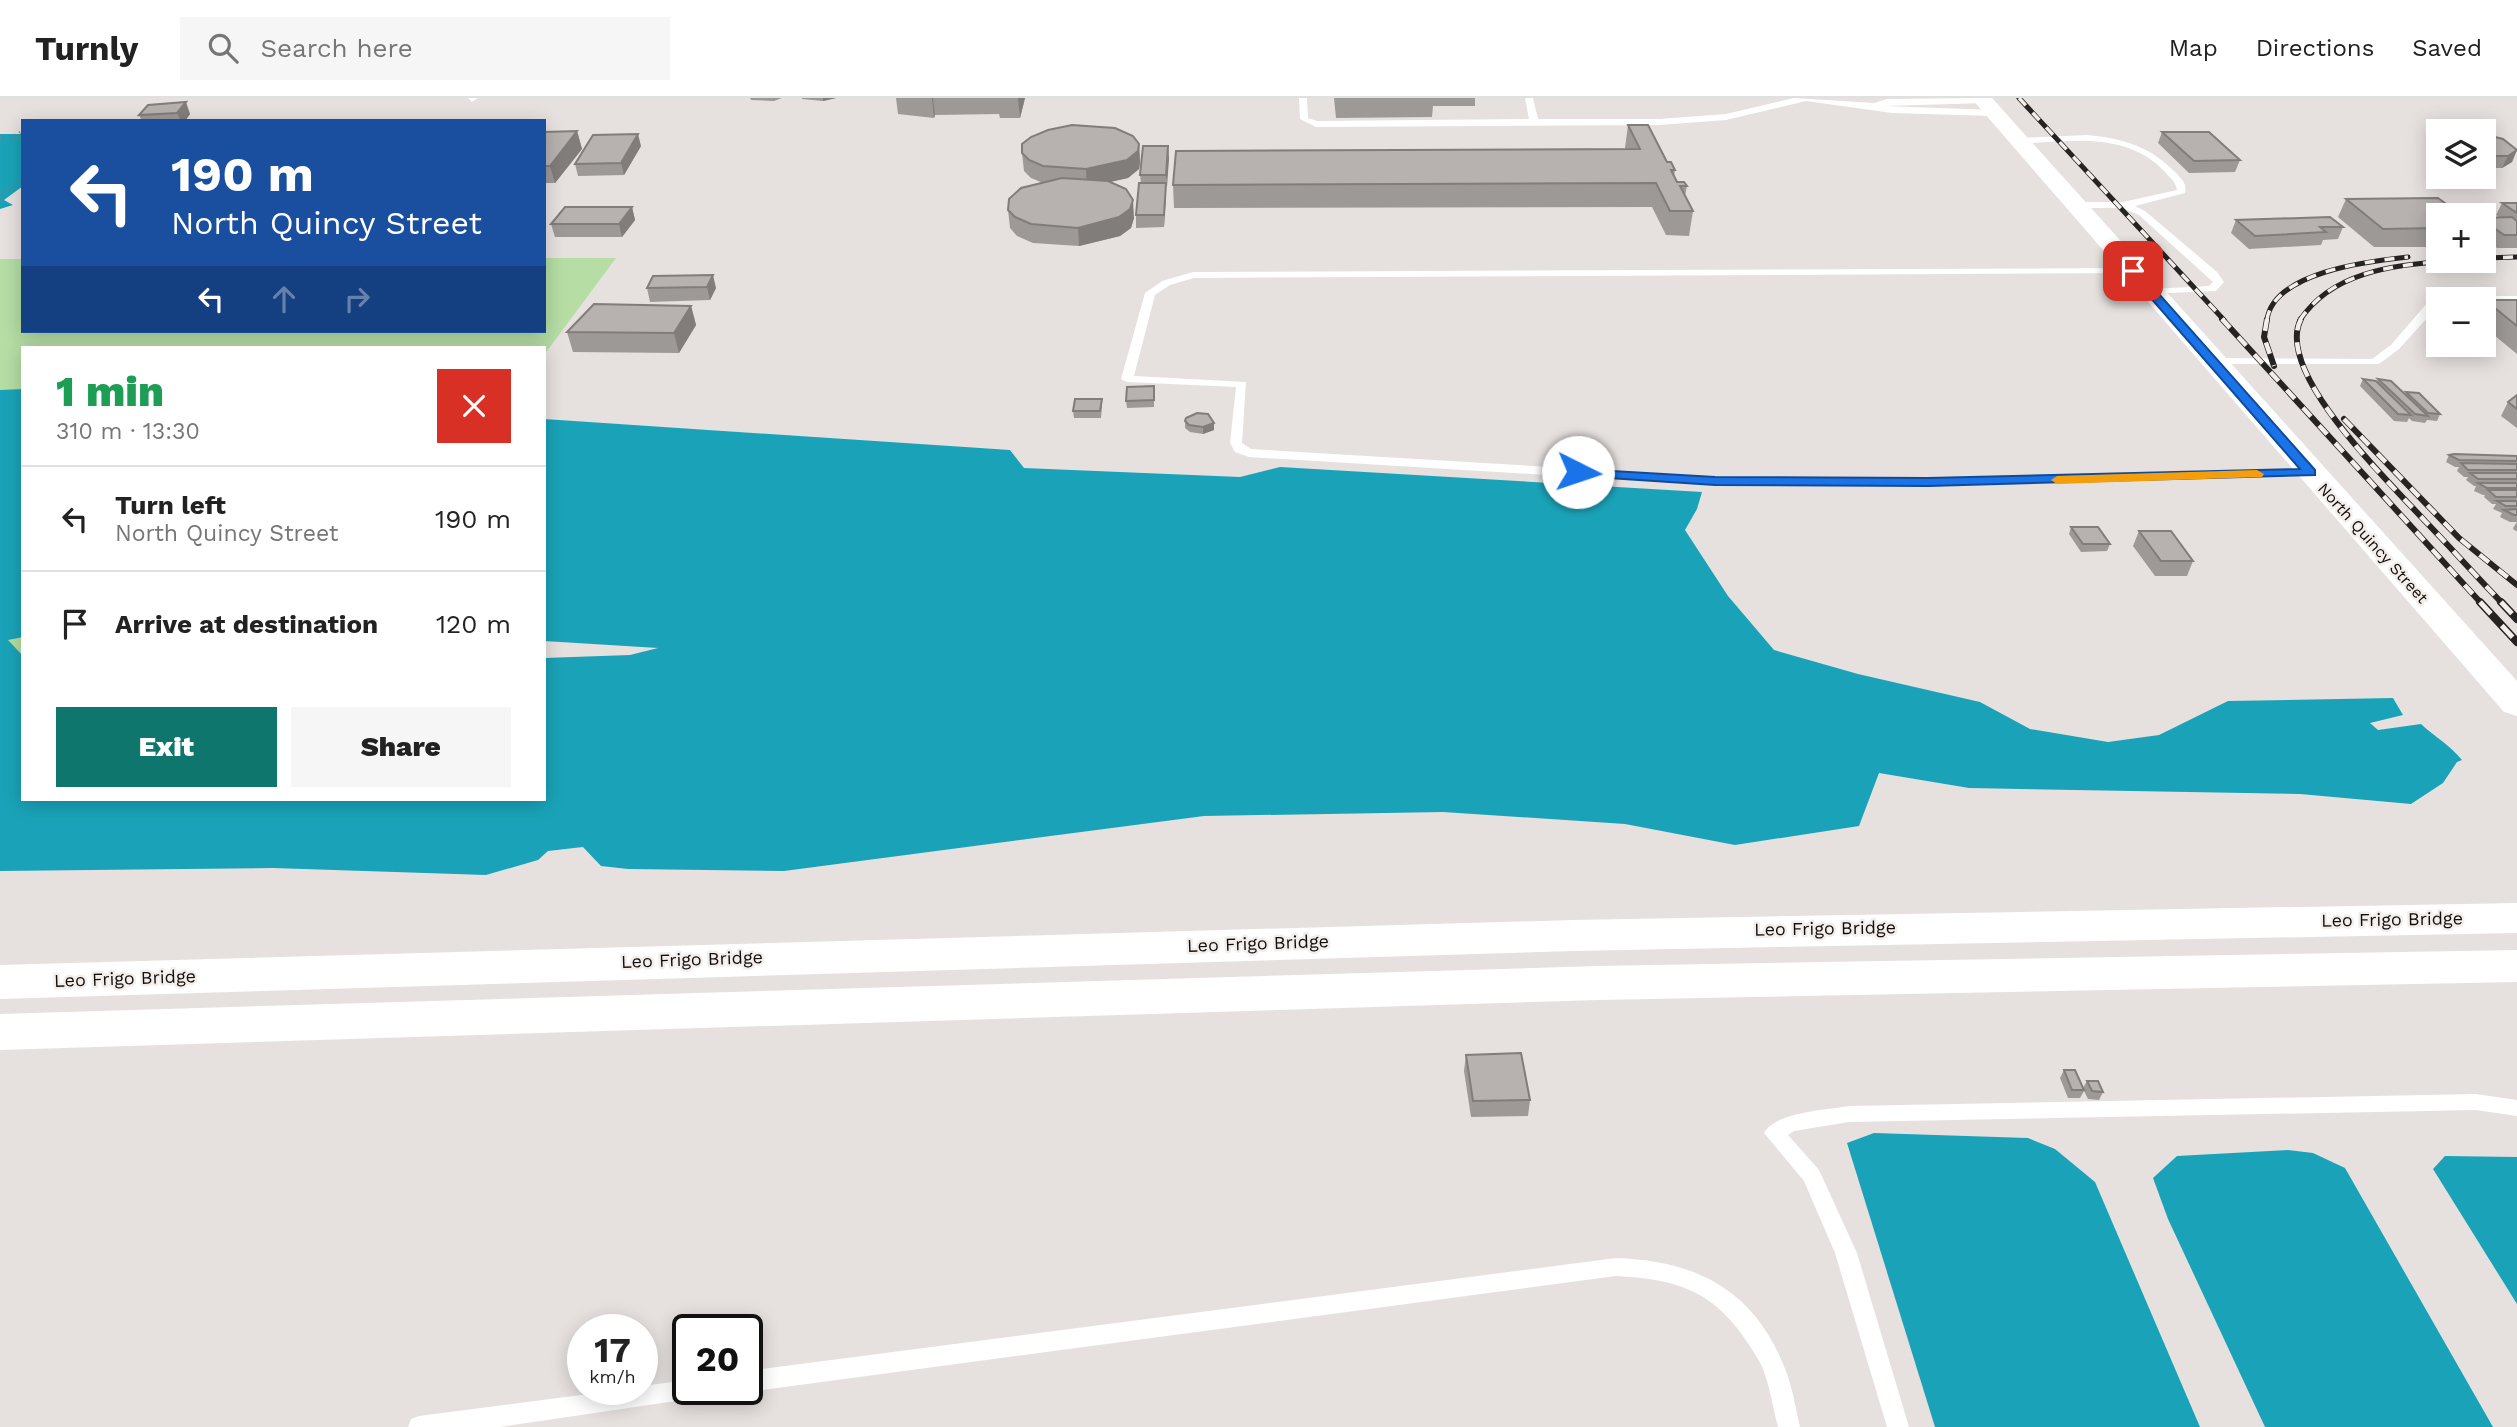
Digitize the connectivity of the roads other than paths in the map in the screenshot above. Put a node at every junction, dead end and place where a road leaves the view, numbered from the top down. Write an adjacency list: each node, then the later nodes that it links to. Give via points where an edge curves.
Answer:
1 (1303, 98): 8 (lane, via 1304,119 1316,124)
2 (1529, 98): 8 (lane)
3 (1751, 98): 7 (lane)
4 (1801, 99): 6 (lane); 7 (lane)
5 (1987, 104): 6 (lane, via 1887,102); 6 (lane, via 1892,110); 9 (main road, North Quincy Street)
6 (1874, 106)
7 (1758, 111): 8 (lane, via 1658,122)
8 (1534, 122)
9 (2019, 141): 10 (main road, North Quincy Street); 11 (lane, via 2123,141 2151,154 2181,184 2182,191 2169,196)
10 (2075, 205): 11 (lane); 12 (main road, North Quincy Street)
11 (2123, 205): 13 (lane, via 2142,212 2219,282 2212,289)
12 (2133, 271): 13 (main road, North Quincy Street); 18 (lane, via 1193,275 1150,293 1127,379 1242,384 1236,443 1250,453 1715,481 1941,482)
13 (2151, 292): 17 (main road, North Quincy Street)
14 (2496, 299): 15 (lane)
15 (2517, 299)
16 (2426, 311): 17 (lane, via 2395,347 2375,362)
17 (2212, 361): 18 (main road, North Quincy Street)
18 (2310, 472): 19 (main road, North Quincy Street)
19 (2517, 704)
20 (2517, 918): 22 (main road, Leo Frigo Bridge, via 1760,929)
21 (2517, 966): 23 (main road, via 1503,985)
22 (0, 982)
23 (0, 1032)
24 (2517, 1108): 29 (lane, via 2476,1102 1990,1110 1849,1114 1790,1124 1774,1133 1812,1176 1846,1253)
25 (763, 1380): 28 (lane, via 1603,1268 1652,1267 1686,1276 1718,1292 1748,1324 1773,1364)
26 (672, 1393): 27 (lane)
27 (419, 1427)
28 (1789, 1427)
29 (1898, 1427)

